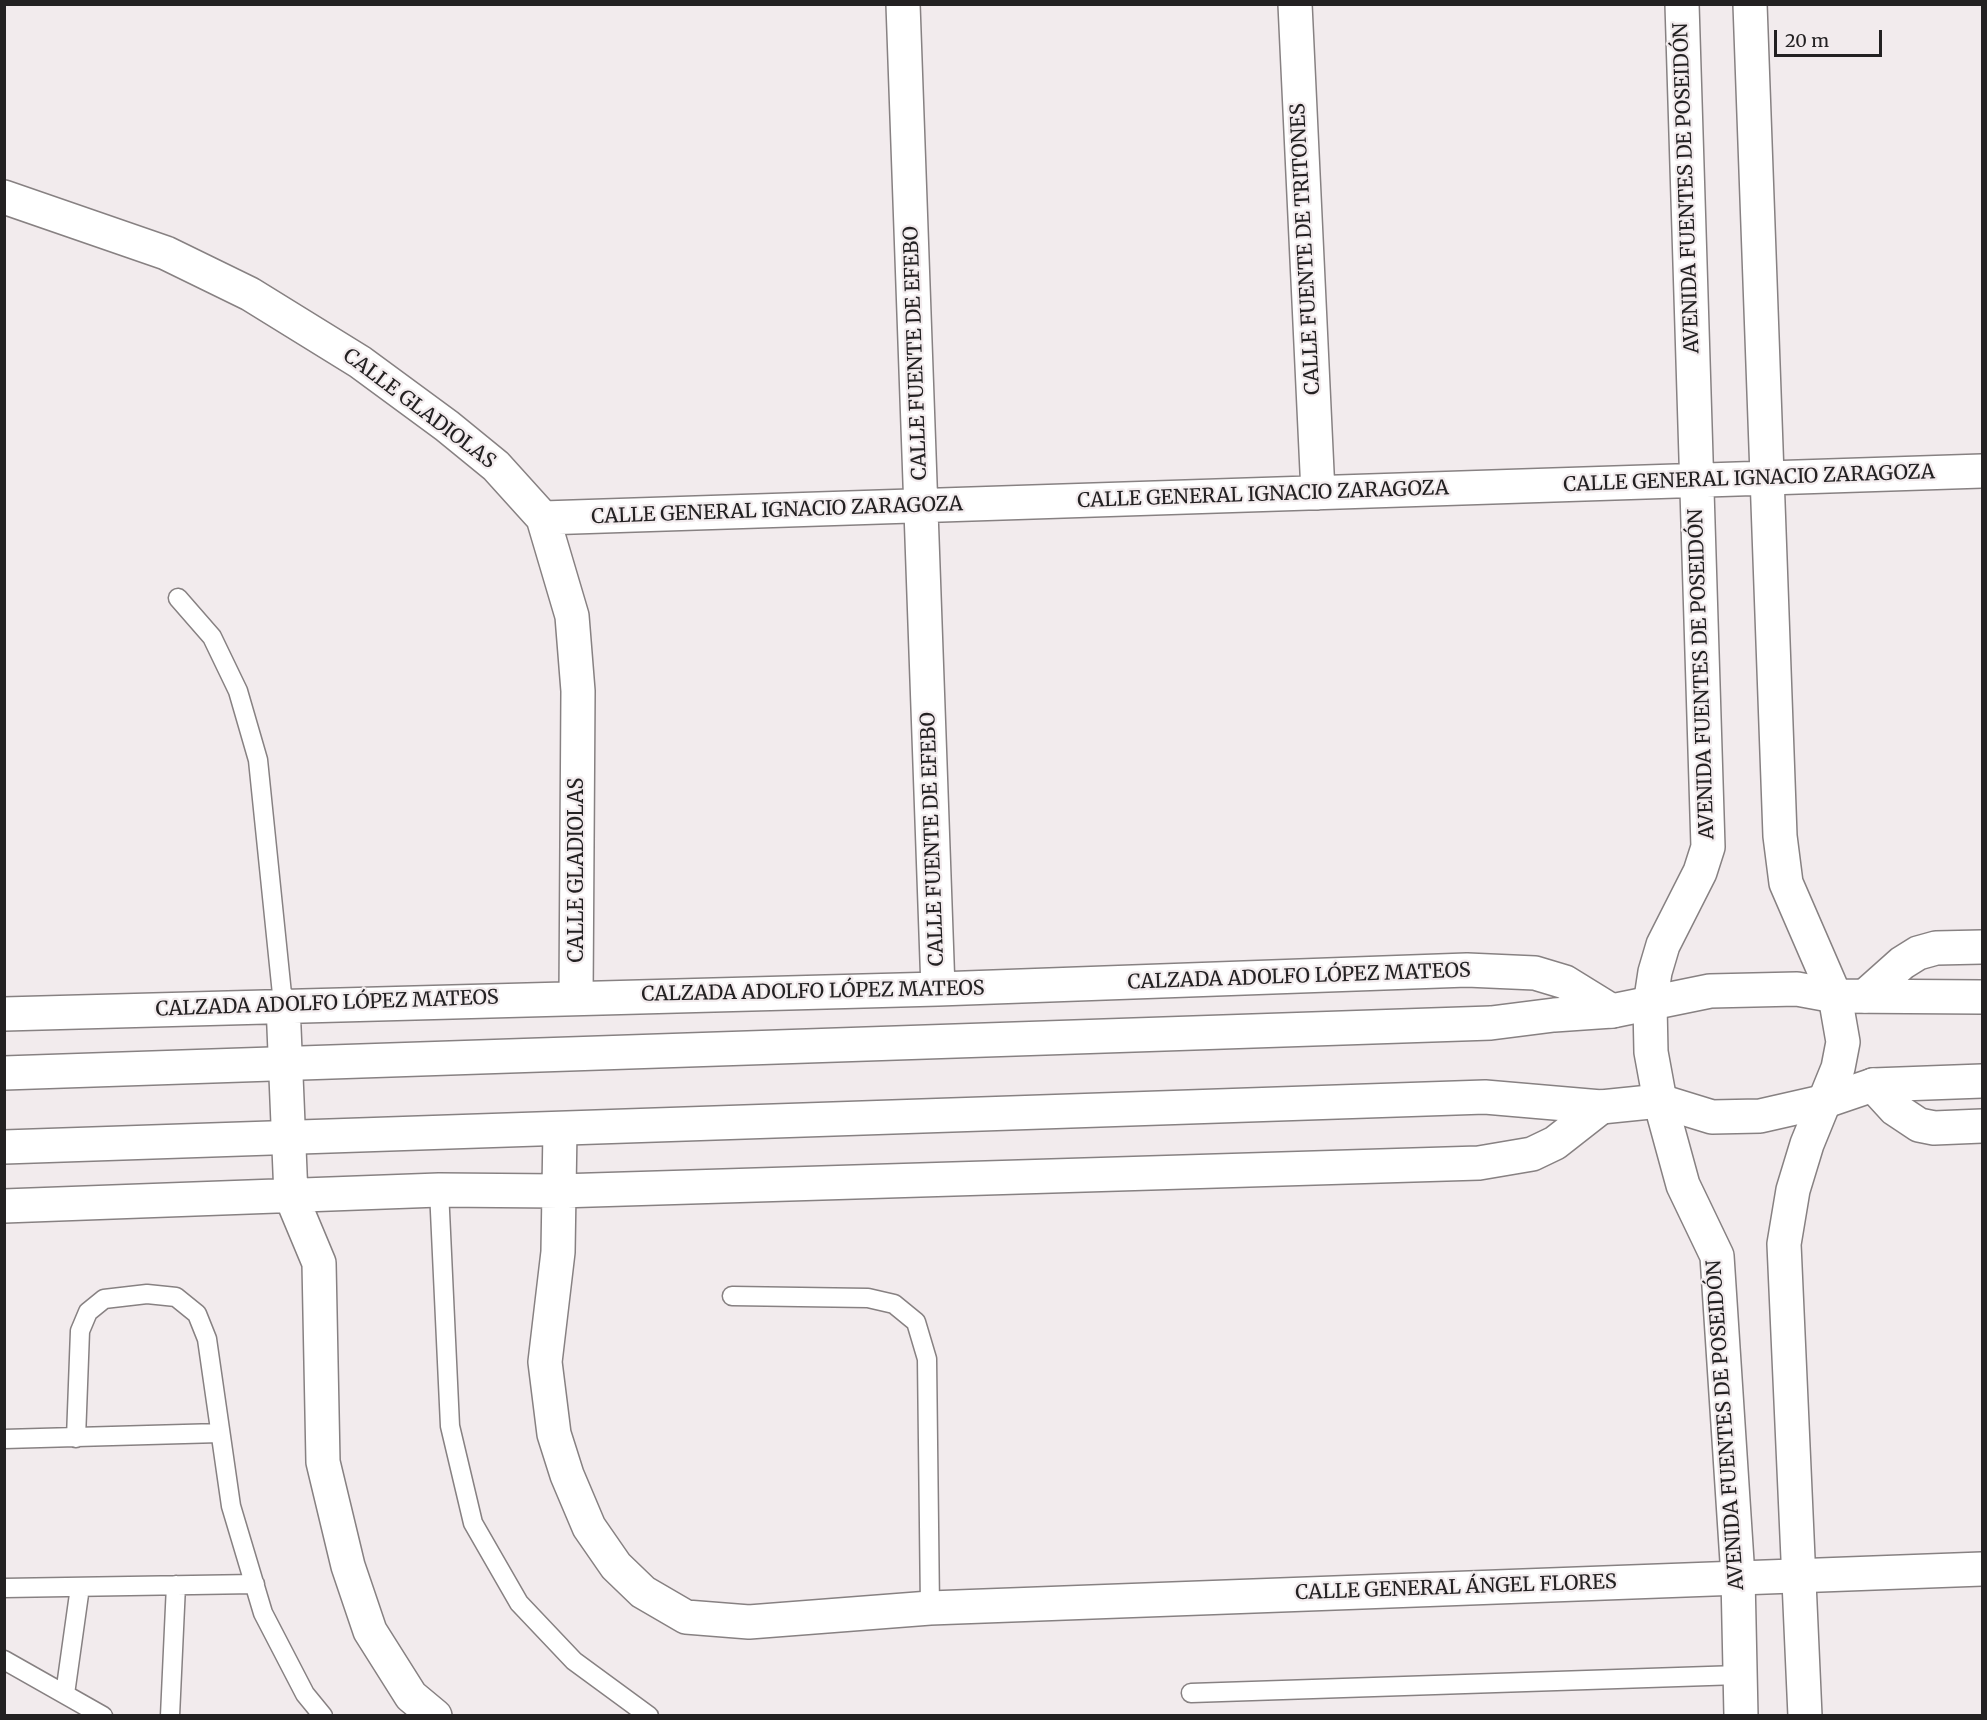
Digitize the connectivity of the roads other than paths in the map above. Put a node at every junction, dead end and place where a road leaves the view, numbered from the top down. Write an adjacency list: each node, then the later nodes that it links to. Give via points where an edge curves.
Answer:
1 (903, 4): 10 (street, CALLE FUENTE DE EFEBO)
2 (1295, 4): 9 (street, CALLE FUENTE DE TRITONES)
3 (1682, 4): 8 (street, AVENIDA FUENTES DE POSEIDÓN)
4 (1750, 4): 7 (street)
5 (4, 197): 11 (street, CALLE GLADIOLAS, via 166,253 250,294 360,362 447,426 496,466)
6 (1983, 471): 7 (street, CALLE GENERAL IGNACIO ZARAGOZA)
7 (1767, 478): 8 (street, CALLE GENERAL IGNACIO ZARAGOZA); 15 (street, via 1781,848 1786,883)
8 (1696, 480): 9 (street, CALLE GENERAL IGNACIO ZARAGOZA); 19 (street, AVENIDA FUENTES DE POSEIDÓN, via 1708,847 1664,945)
9 (1318, 493): 10 (street, CALLE GENERAL IGNACIO ZARAGOZA)
10 (922, 506): 11 (street, CALLE GENERAL IGNACIO ZARAGOZA); 14 (street, CALLE FUENTE DE EFEBO)
11 (543, 518): 16 (street, CALLE GLADIOLAS, via 572,616 578,691)
12 (178, 598): 18 (lane, via 212,637 238,691 258,759)
13 (1983, 946): 15 (street, via 1935,948 1918,953)
14 (938, 989): 16 (street, CALZADA ADOLFO LÓPEZ MATEOS); 20 (street, CALZADA ADOLFO LÓPEZ MATEOS, via 1467,970 1535,973 1565,982)
15 (1850, 996): 17 (street); 19 (street, via 1797,989 1710,991); 27 (street, via 1838,1068)
16 (576, 997): 18 (street, CALZADA ADOLFO LÓPEZ MATEOS)
17 (1983, 997)
18 (284, 1004): 21 (street, CALZADA ADOLFO LÓPEZ MATEOS); 22 (street)
19 (1650, 1005): 20 (street); 26 (street, AVENIDA FUENTES DE POSEIDÓN, via 1651,1052)
20 (1612, 1011): 22 (street, via 1491,1023)
21 (4, 1014)
22 (285, 1064): 23 (street); 31 (street)
23 (4, 1073)
24 (1983, 1081): 25 (street)
25 (1873, 1085): 27 (street); 29 (street, via 1908,1119 1934,1128)
26 (1660, 1101): 27 (street, via 1712,1117 1760,1116); 28 (street); 43 (street, AVENIDA FUENTES DE POSEIDÓN, via 1683,1185 1717,1256)
27 (1826, 1101): 42 (street, via 1792,1190 1784,1244)
28 (1601, 1107): 30 (street, via 1485,1097); 34 (street, via 1555,1143 1532,1154 1479,1163)
29 (1983, 1126)
30 (560, 1129): 31 (street); 34 (street, CALLE GENERAL ÁNGEL FLORES)
31 (287, 1138): 32 (street); 35 (street)
32 (4, 1148)
33 (439, 1190): 34 (street); 35 (street); 57 (lane, via 450,1426 473,1523 519,1602 574,1661)
34 (559, 1191): 48 (street, CALLE GENERAL ÁNGEL FLORES, via 558,1252 545,1362 554,1434 590,1527 616,1566 642,1592 687,1617 748,1622)
35 (291, 1196): 36 (street); 56 (street, via 319,1263 323,1462 348,1566 370,1631 411,1696)
36 (4, 1206)
37 (732, 1296): 48 (lane, via 868,1298 894,1304 916,1322 927,1359)
38 (220, 1433): 39 (lane); 39 (lane, via 207,1339 197,1314 176,1297 147,1294 104,1299 88,1312 80,1331); 44 (lane, via 231,1506)
39 (76, 1438): 40 (lane)
40 (4, 1439)
41 (1983, 1569): 42 (street, CALLE GENERAL ÁNGEL FLORES)
42 (1800, 1576): 43 (street, CALLE GENERAL ÁNGEL FLORES); 59 (street)
43 (1738, 1577): 48 (street, CALLE GENERAL ÁNGEL FLORES); 50 (street, AVENIDA FUENTES DE POSEIDÓN)
44 (255, 1584): 45 (lane); 55 (lane, via 263,1613 305,1694)
45 (176, 1585): 46 (lane); 54 (lane)
46 (80, 1587): 47 (lane); 52 (lane)
47 (4, 1588)
48 (930, 1608)
49 (4, 1660): 52 (lane)
50 (1739, 1675): 51 (lane); 58 (street, AVENIDA FUENTES DE POSEIDÓN)
51 (1191, 1693)
52 (65, 1694): 53 (lane)
53 (103, 1716)
54 (170, 1716)
55 (323, 1716)
56 (435, 1716)
57 (649, 1716)
58 (1742, 1716)
59 (1805, 1716)

